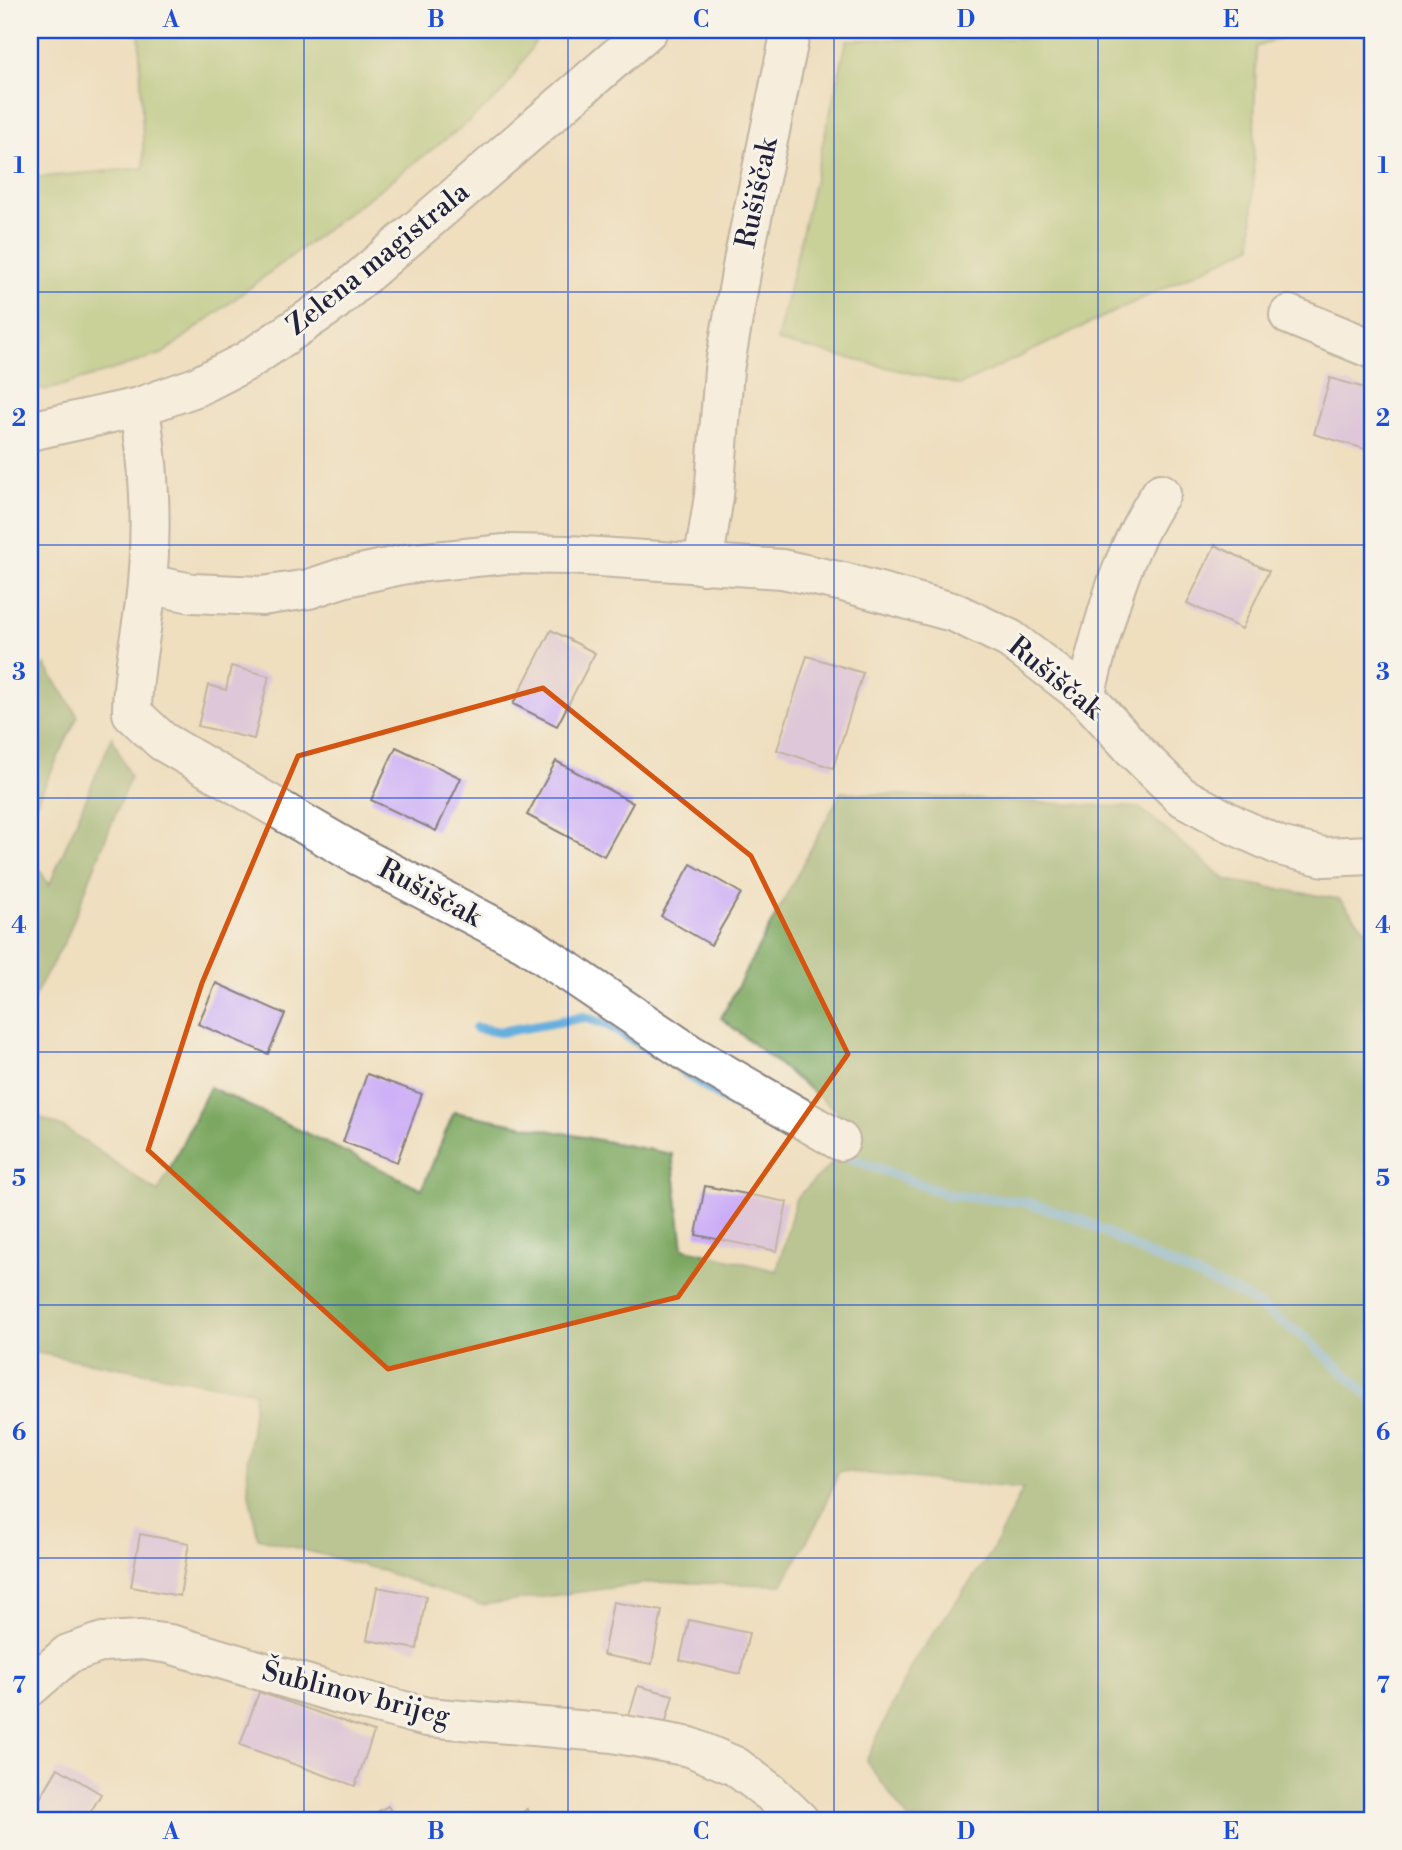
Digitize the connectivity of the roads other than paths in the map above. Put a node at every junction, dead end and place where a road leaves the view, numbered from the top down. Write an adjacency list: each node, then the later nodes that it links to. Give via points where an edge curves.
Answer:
1 (648, 30): 5 (street, Zelena magistrala, via 330,305 247,360 196,387)
2 (791, 30): 8 (street, Rušiščak, via 724,370 714,496)
3 (1289, 315): 4 (street)
4 (1372, 349)
5 (139, 407): 6 (street, Zelena magistrala); 9 (street, Rušiščak, via 148,495)
6 (30, 431)
7 (1161, 493): 10 (street, via 1144,518 1121,571)
8 (703, 565): 9 (street, Rušiščak, via 505,554 406,564 262,596 192,593); 10 (street, Rušiščak, via 782,569 956,613 1010,639)
9 (147, 584): 12 (street, Rušiščak, via 132,713 162,741 361,856 526,943 690,1054)
10 (1085, 696): 11 (street, Rušiščak, via 1181,796 1280,846 1324,858)
11 (1372, 855)
12 (840, 1141)
13 (30, 1646): 14 (street)
14 (68, 1654): 15 (street, Šublinov brijeg); 16 (street, Šublinov brijeg, via 103,1642 170,1644 427,1717 613,1733 690,1747 735,1766)
15 (30, 1687)
16 (799, 1820)

